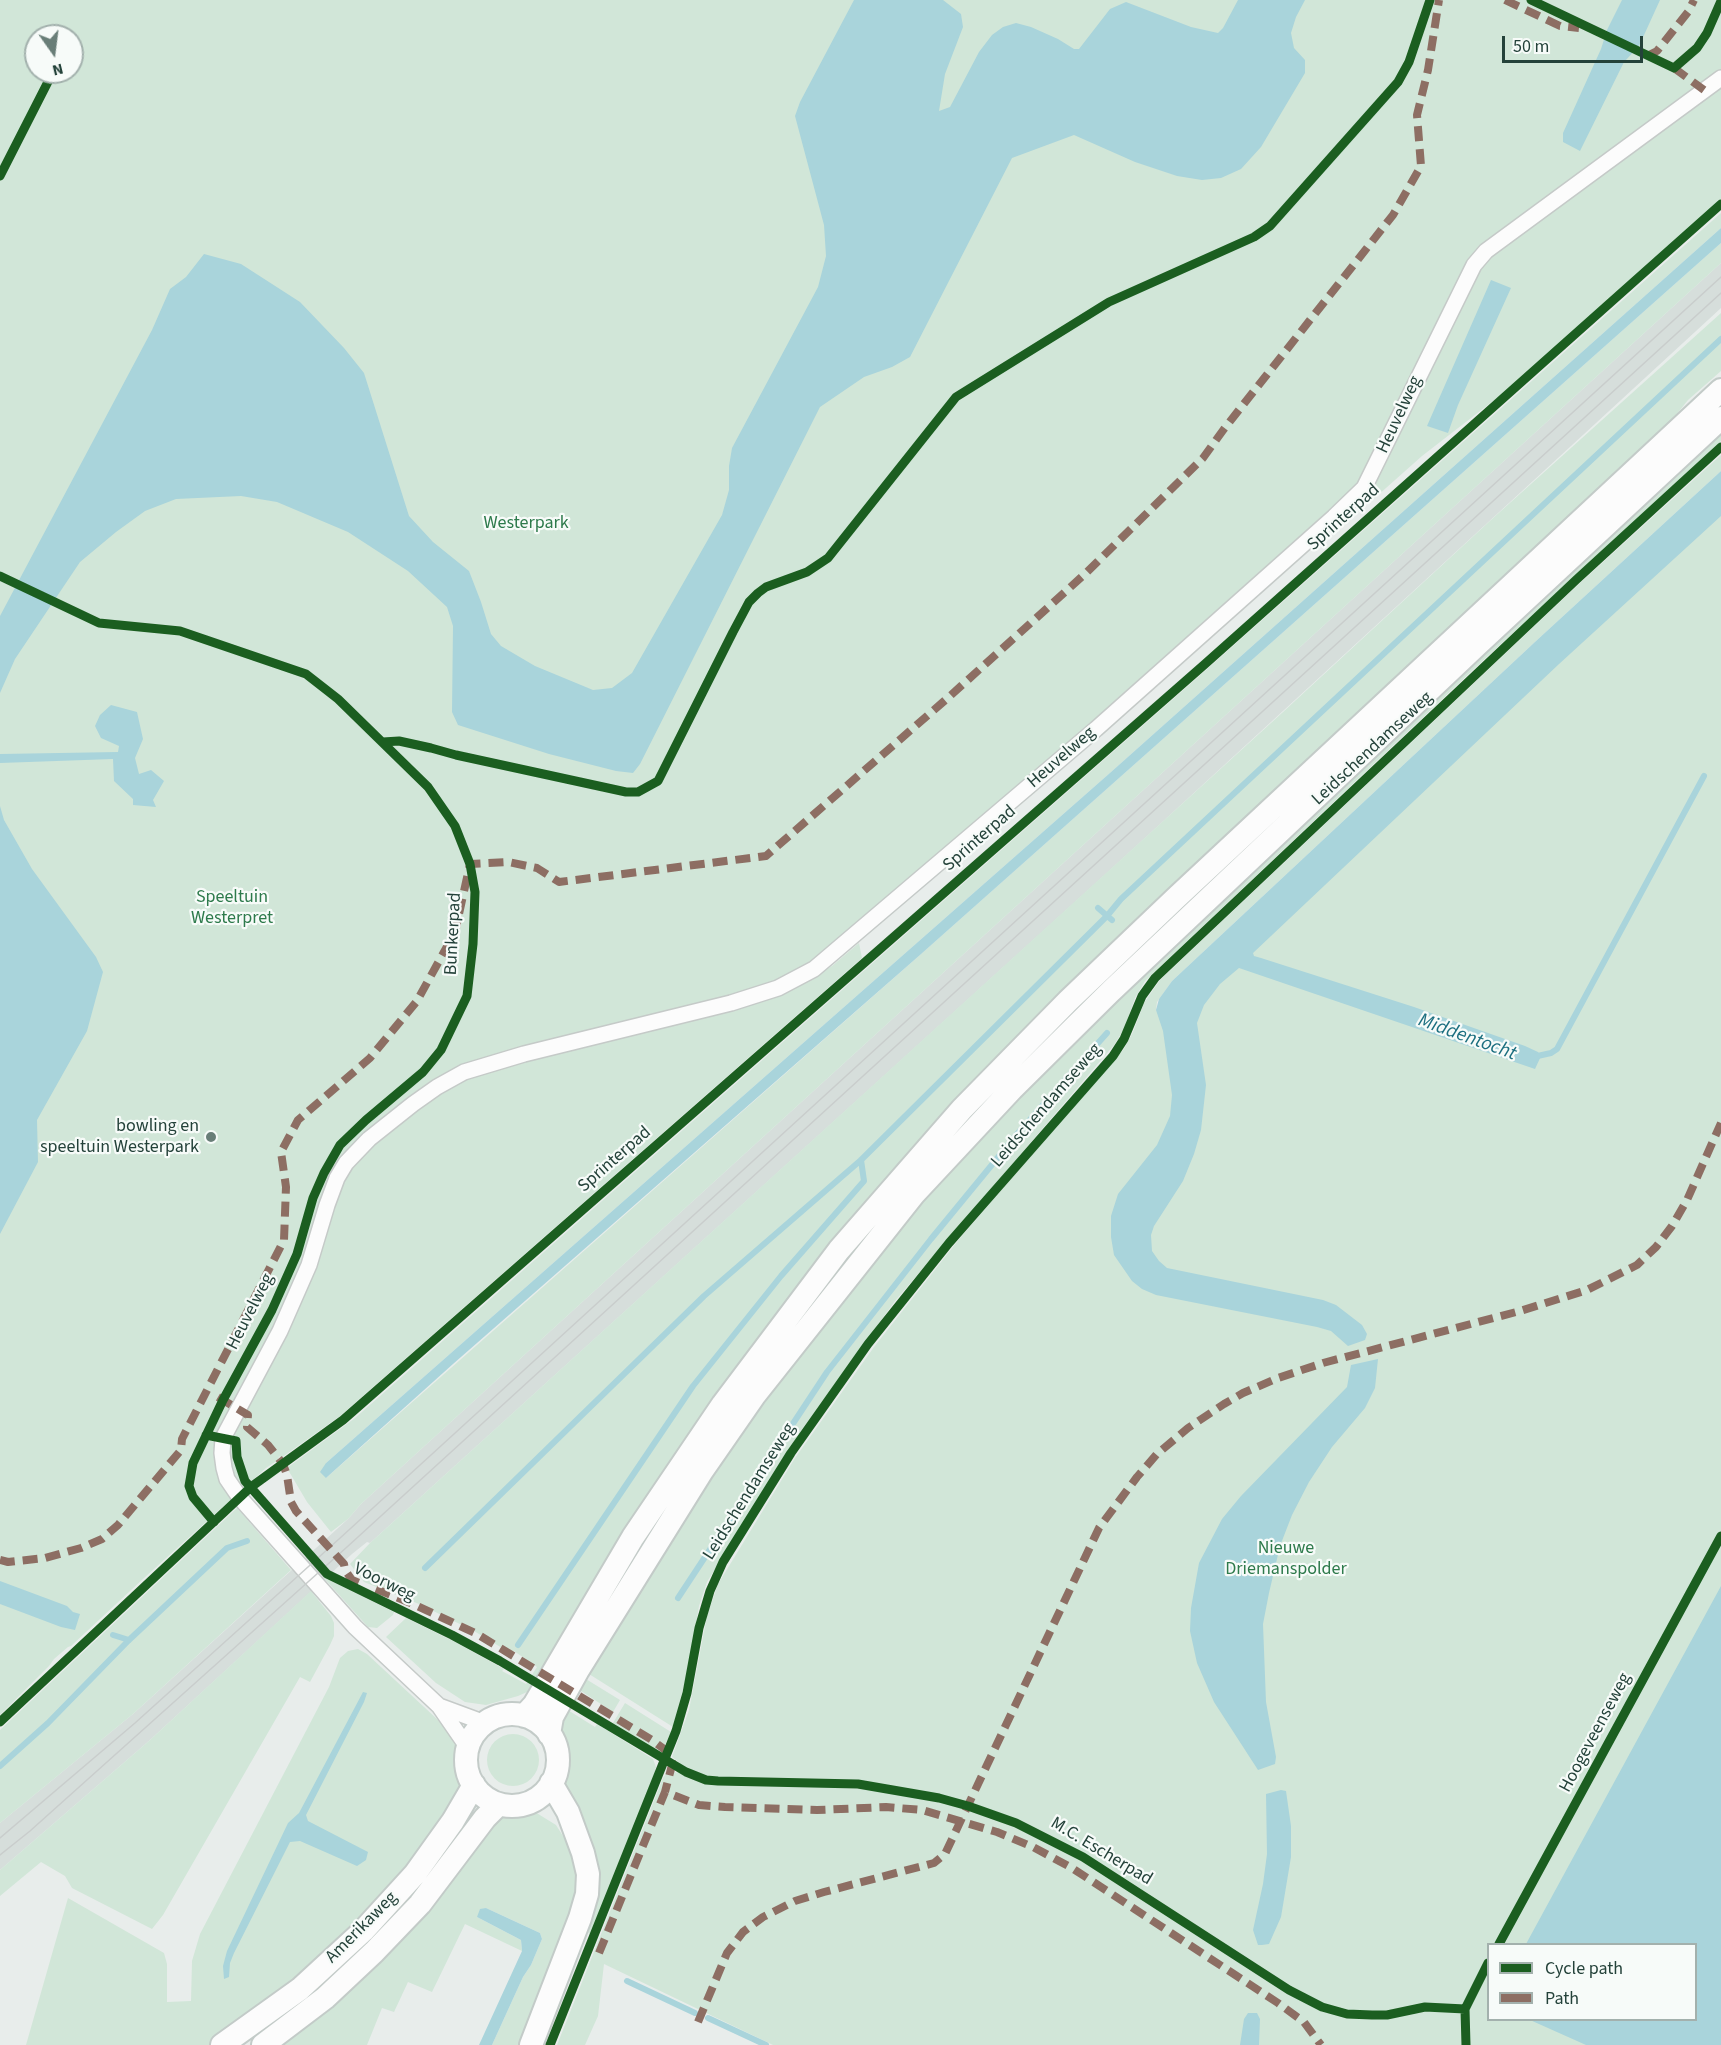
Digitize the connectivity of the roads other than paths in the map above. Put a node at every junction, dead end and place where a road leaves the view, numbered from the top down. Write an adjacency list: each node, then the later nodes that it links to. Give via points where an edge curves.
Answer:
1 (1721, 78): 4 (street, Heuvelweg, via 1486,250 1474,265 1364,488 1096,729 814,969 778,988 731,1003 464,1072 437,1087 369,1139 346,1163 280,1331 223,1438 224,1468 240,1497 355,1627)
2 (1721, 390): 5 (main road, Leidschendamseweg, via 1160,913 962,1109 839,1250 723,1404 633,1537)
3 (1721, 418): 7 (main road, Leidschendamseweg, via 1111,991 914,1194 754,1396 702,1471 578,1670 552,1717)
4 (439, 1706): 6 (street); 8 (street)
5 (524, 1716): 6 (main road, via 503,1715); 7 (main road)
6 (485, 1723): 8 (main road)
7 (549, 1734): 9 (main road, via 557,1754)
8 (468, 1748): 10 (main road, via 467,1767)
9 (552, 1783): 11 (main road); 13 (main road)
10 (474, 1785): 12 (main road); 14 (main road, Amerikaweg, via 415,1874 363,1931 300,1989)
11 (531, 1801): 12 (main road); 13 (main road)
12 (499, 1804): 15 (main road, Amerikaweg, via 484,1818 420,1904 374,1952 325,1998)
13 (576, 1834): 16 (main road, via 588,1874 586,1894)
14 (222, 2045)
15 (263, 2045)
16 (531, 2045)

